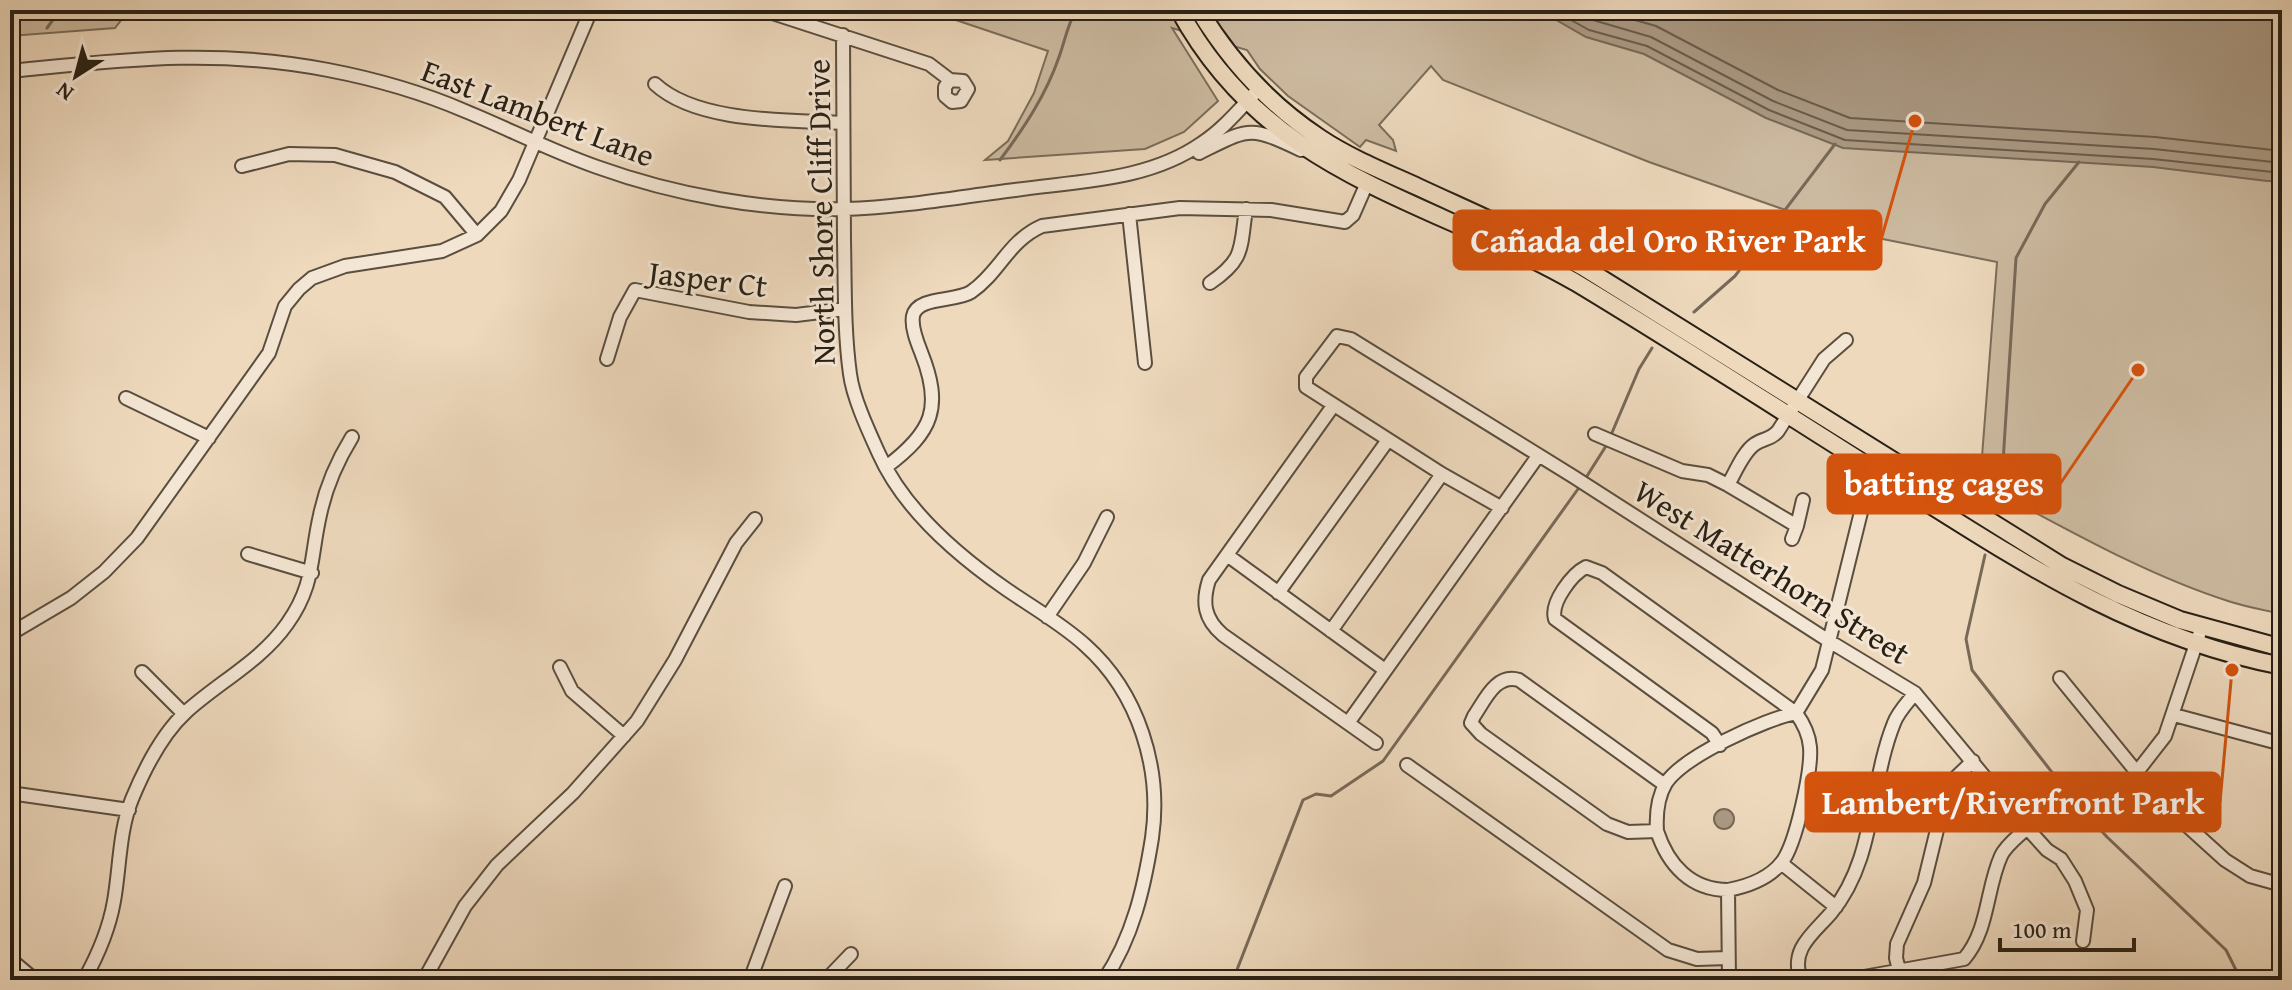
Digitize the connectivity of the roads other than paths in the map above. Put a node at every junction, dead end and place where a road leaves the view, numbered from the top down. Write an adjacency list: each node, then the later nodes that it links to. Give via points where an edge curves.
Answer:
1 (591, 10): 11 (street)
2 (763, 10): 5 (street)
3 (1179, 10): 9 (main road, via 1229,83)
4 (1199, 10): 9 (main road)
5 (843, 35): 7 (street, via 929,64); 10 (street, North Shore Cliff Drive)
6 (10, 71): 11 (street, East Lambert Lane, via 140,58 271,60 420,94)
7 (950, 80)
8 (655, 84): 10 (street, via 674,98 718,111)
9 (1253, 91): 12 (street, East Lambert Lane, via 1211,137); 13 (main road, via 1276,127); 20 (main road, via 1334,147)
10 (843, 123): 16 (street, North Shore Cliff Drive)
11 (534, 142): 16 (street, East Lambert Lane, via 685,192 776,206); 21 (street, via 501,211)
12 (1173, 160): 13 (street, via 1248,132); 16 (street, East Lambert Lane, via 1099,179)
13 (1326, 162): 15 (main road)
14 (242, 166): 21 (street, via 289,154 335,155 395,172 445,197)
15 (1367, 183): 17 (street, via 1345,222); 18 (main road)
16 (844, 209): 23 (street, North Shore Cliff Drive)
17 (1246, 209): 19 (street); 22 (street, via 1238,259)
18 (1423, 209): 20 (main road, via 1433,205 1494,231); 30 (main road, via 1557,272)
19 (1129, 214): 26 (street); 37 (street, via 1042,226 1017,241 990,277 969,294 917,308 914,328 934,390 932,410 925,429)
20 (1511, 230): 28 (main road, via 1605,280)
21 (477, 235): 33 (street, via 442,251 345,266 312,278 285,306 269,353)
22 (1210, 283)
23 (845, 309): 25 (street, Jasper Ct, via 796,315 749,312 635,290); 37 (street, North Shore Cliff Drive, via 850,378)
24 (1846, 340): 28 (street, via 1824,359)
25 (607, 359)
26 (1145, 363)
27 (126, 398): 33 (street)
28 (1797, 400): 30 (street); 36 (main road)
29 (1333, 406): 34 (street); 35 (street, West Matterhorn Street, via 1311,392 1305,381 1337,336 1351,339); 46 (street)
30 (1788, 415): 39 (main road); 40 (street, via 1774,436 1753,445)
31 (1595, 434): 40 (street)
32 (352, 437): 47 (street, via 327,485)
33 (209, 438): 52 (street, via 137,538 104,572)
34 (1388, 440): 38 (street); 48 (street)
35 (1538, 456): 42 (street); 53 (street, West Matterhorn Street)
36 (1891, 460): 39 (street); 50 (main road, via 2081,576)
37 (886, 467): 49 (street, North Shore Cliff Drive, via 936,533)
38 (1442, 474): 42 (street); 51 (street)
39 (1882, 475): 53 (street, via 1855,527); 54 (main road, via 2072,592)
40 (1728, 485): 41 (street, via 1794,532)
41 (1803, 500)
42 (1502, 508): 58 (street)
43 (1107, 517): 49 (street)
44 (755, 519): 66 (street, via 736,543 675,660)
45 (248, 554): 47 (street)
46 (1227, 555): 48 (street); 65 (street, via 1209,580 1207,615 1223,635)
47 (312, 573): 63 (street, via 287,625 272,642)
48 (1278, 593): 51 (street)
49 (1047, 617): 93 (street, North Shore Cliff Drive, via 1087,646 1113,678 1138,721 1152,762 1155,816 1146,879 1126,943)
50 (2202, 627): 54 (street); 55 (main road)
51 (1331, 631): 58 (street)
52 (10, 634)
53 (1829, 641): 61 (street, West Matterhorn Street); 62 (street, via 1819,678)
54 (2196, 644): 56 (main road); 64 (street)
55 (2282, 648)
56 (2282, 666)
57 (560, 667): 66 (street, via 572,691)
58 (1385, 670): 65 (street)
59 (142, 672): 63 (street)
60 (2060, 678): 72 (street)
61 (1915, 693): 70 (street, West Matterhorn Street); 82 (street, via 1893,723 1859,863)
62 (1796, 713): 69 (street, via 1776,717); 69 (street, via 1595,568 1579,571 1554,605 1560,624 1712,733); 78 (street, via 1807,732 1810,758 1792,840)
63 (184, 714): 75 (street, via 144,774)
64 (2174, 715): 68 (street); 72 (street, via 2161,744)
65 (1348, 723): 67 (street)
66 (624, 736): 90 (street, via 497,865 465,906)
67 (1376, 743)
68 (2282, 744)
69 (1720, 745): 73 (street, via 1681,767)
70 (1973, 761): 76 (street, West Matterhorn Street); 87 (street, via 1946,793 1924,883 1897,944)
71 (1407, 765): 85 (street, via 1668,950 1697,959)
72 (2137, 772): 79 (street, via 2161,802 2225,860 2250,876)
73 (1665, 785): 77 (street); 77 (street, via 1511,677 1500,680 1471,723 1607,824 1628,832)
74 (10, 793): 75 (street)
75 (129, 810): 89 (street, via 110,920)
76 (2027, 828): 83 (street, West Matterhorn Street, via 2061,859 2075,881 2087,910); 87 (street, via 2001,856 1988,905 1964,959)
77 (1657, 831): 81 (street, via 1662,849 1683,874 1707,888)
78 (1781, 863): 81 (street, via 1761,880); 82 (street)
79 (2282, 885)
80 (785, 886): 91 (street)
81 (1728, 890): 85 (street)
82 (1836, 907): 95 (street, via 1803,942)
83 (2083, 941)
84 (851, 954): 92 (street)
85 (1728, 958): 94 (street)
86 (10, 959): 88 (street)
87 (1899, 970): 96 (street)
88 (35, 980)
89 (84, 980)
90 (424, 980)
91 (750, 980)
92 (826, 980)
93 (1104, 980)
94 (1729, 980)
95 (1801, 980)
96 (1847, 980)

